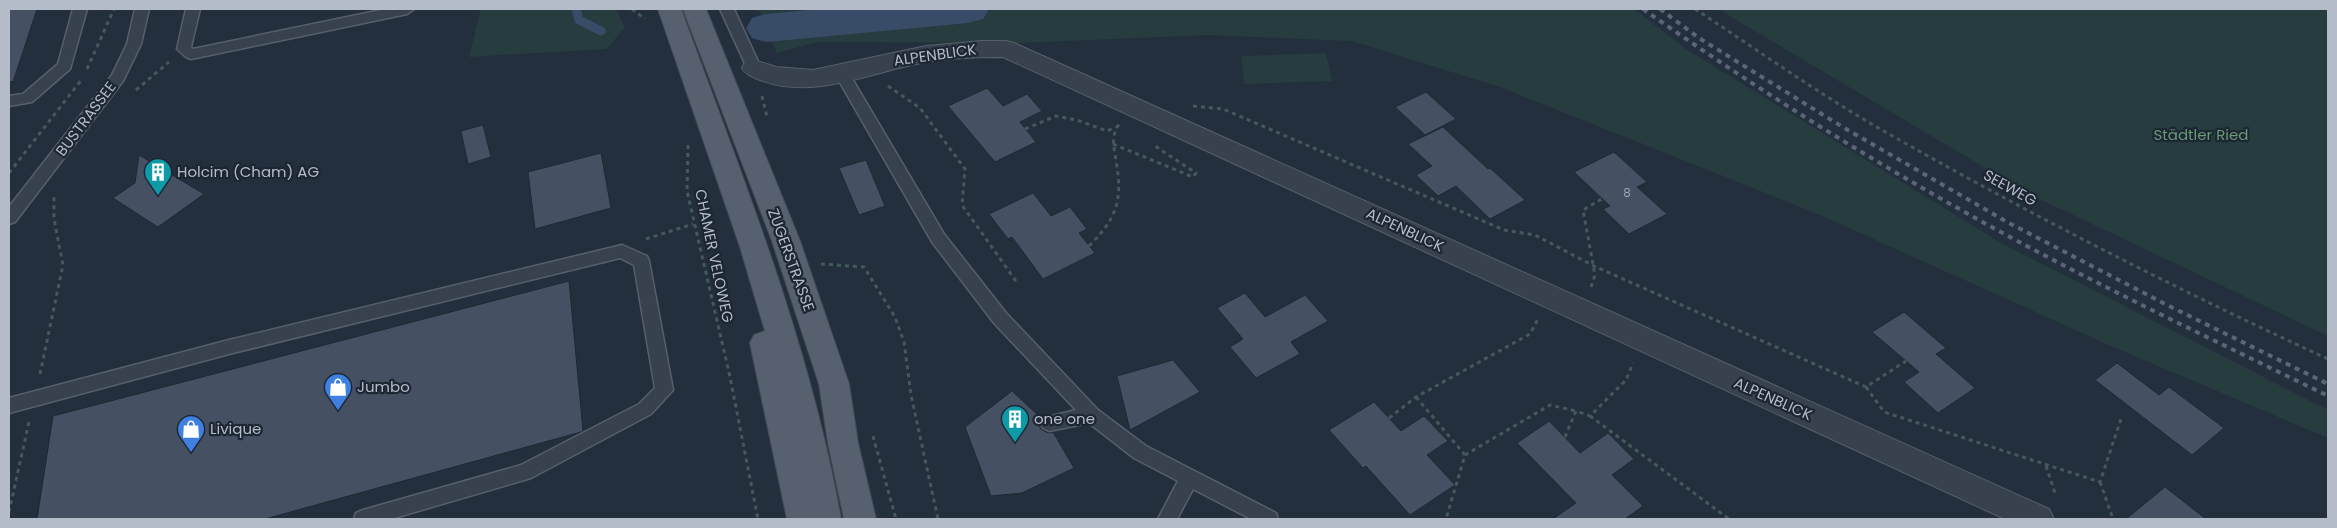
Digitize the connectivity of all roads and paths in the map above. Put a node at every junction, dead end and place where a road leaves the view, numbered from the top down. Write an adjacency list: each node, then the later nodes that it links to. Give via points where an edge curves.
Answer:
1 (80, 9): 15 (lane, via 65,66 26,98)
2 (142, 9): 22 (lane, BUSTRASSEE, via 134,44 118,77)
3 (193, 9): 11 (lane, via 184,49)
4 (406, 9): 11 (lane)
5 (632, 9): 10 (path, via 645,18)
6 (669, 9): 25 (main road, ZUGERSTRASSE)
7 (694, 9): 36 (main road, ZUGERSTRASSE, via 786,241)
8 (727, 9): 12 (lane)
9 (1695, 9): 32 (path, SEEWEG, via 1880,128 2000,196 2194,298)
10 (648, 26)
11 (191, 54): 14 (path, via 165,64)
12 (754, 68): 13 (street, ALPENBLICK, via 787,80)
13 (851, 71): 16 (street, ALPENBLICK, via 949,50 1006,49 1070,82); 30 (path, via 920,108 965,169 962,206); 41 (lane, via 938,238 1000,318)
14 (131, 94)
15 (9, 101)
16 (1179, 114): 19 (path, via 1152,144 1196,173 1193,177); 28 (path, via 1223,109 1504,230 1535,235); 65 (street, ALPENBLICK)
17 (1025, 129): 19 (path, via 1056,116 1107,131 1117,127 1112,136)
18 (688, 140): 23 (path, CHAMER VELOWEG, via 687,191)
19 (1113, 144): 24 (path, via 1119,173 1118,203 1110,224)
20 (54, 191): 34 (path, via 54,219 63,265)
21 (1610, 194): 28 (path, via 1583,210)
22 (9, 218)
23 (693, 224): 26 (path, via 645,239); 55 (path, CHAMER VELOWEG, via 730,377)
24 (1089, 246)
25 (754, 247): 56 (main road, via 747,282 772,374); 57 (main road, ZUGERSTRASSE, via 800,400)
26 (642, 261): 39 (lane, via 622,251 229,347); 54 (lane, via 664,390 645,409 525,472)
27 (818, 264): 60 (path, via 864,267 895,317 904,342 911,394)
28 (1594, 266): 29 (path); 37 (path)
29 (1595, 275)
30 (1018, 284)
31 (1530, 334): 38 (path)
32 (2328, 359)
33 (1906, 361): 37 (path)
34 (39, 377)
35 (1626, 380): 43 (path)
36 (834, 384): 58 (main road, ZUGERSTRASSE); 59 (main road, via 862,454)
37 (1866, 387): 49 (path, via 1884,412)
38 (1416, 397): 44 (path); 48 (path)
39 (9, 406)
40 (1576, 412): 43 (path); 47 (path); 48 (path, via 1550,405)
41 (1092, 415): 46 (lane); 50 (lane, via 1140,452)
42 (30, 416): 53 (path)
43 (1590, 416): 64 (path)
44 (1389, 418)
45 (2121, 419): 51 (path)
46 (1049, 423)
47 (1565, 437)
48 (1466, 455): 63 (path)
49 (2046, 466): 51 (path); 52 (path)
50 (1189, 477): 61 (lane); 62 (lane)
51 (2100, 482): 66 (path)
52 (2055, 494)
53 (9, 512)
54 (364, 519)
55 (758, 519)
56 (803, 519)
57 (825, 519)
58 (860, 519)
59 (878, 519)
60 (938, 519)
61 (1167, 519)
62 (1269, 519)
63 (1446, 519)
64 (1729, 519)
65 (2038, 519)
66 (2113, 519)

